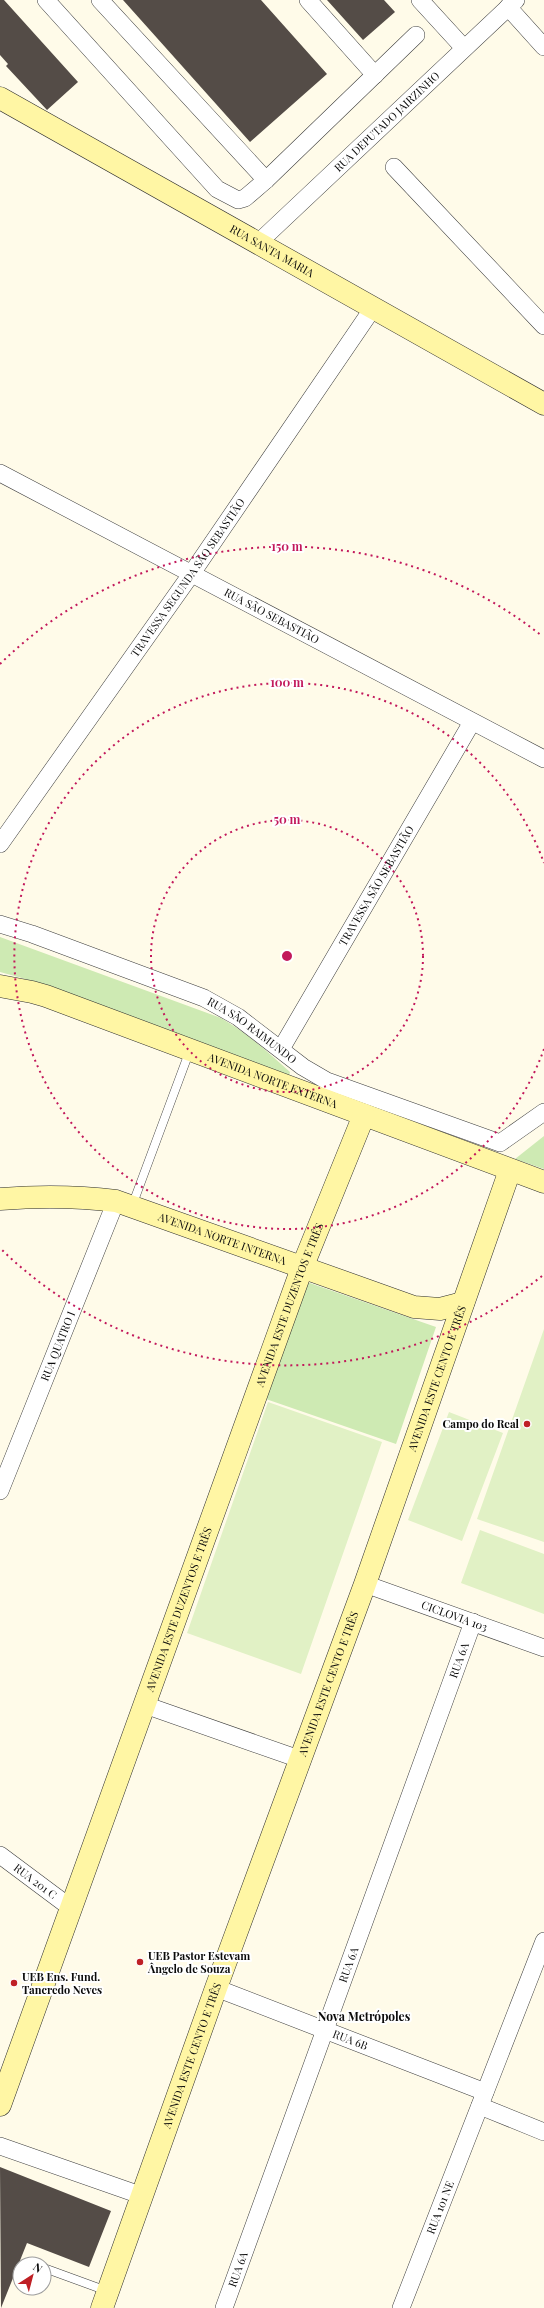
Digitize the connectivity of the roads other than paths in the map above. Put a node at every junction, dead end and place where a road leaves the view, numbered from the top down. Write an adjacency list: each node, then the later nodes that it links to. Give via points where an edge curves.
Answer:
1 (46, 0): 12 (street, via 217,189 238,200 246,198)
2 (100, 0): 12 (street)
3 (308, 0): 9 (street)
4 (420, 0): 8 (street)
5 (512, 4): 7 (street); 8 (street, RUA DEPUTADO JAIRZINHO)
6 (416, 35): 9 (street)
7 (544, 47)
8 (463, 48): 13 (street, RUA DEPUTADO JAIRZINHO)
9 (375, 75): 12 (street)
10 (0, 98): 13 (main road, RUA SANTA MARIA)
11 (394, 167): 15 (street)
12 (266, 180)
13 (258, 243): 14 (main road, RUA SANTA MARIA)
14 (373, 308): 16 (main road, RUA SANTA MARIA); 18 (street, TRAVESSA SEGUNDA SÃO SEBASTIÃO)
15 (544, 326)
16 (544, 404)
17 (0, 473): 18 (street, RUA SÃO SEBASTIÃO)
18 (192, 573): 19 (street, RUA SÃO SEBASTIÃO); 21 (street, TRAVESSA SEGUNDA SÃO SEBASTIÃO)
19 (472, 722): 20 (street, RUA SÃO SEBASTIÃO); 25 (street, TRAVESSA SÃO SEBASTIÃO)
20 (544, 759)
21 (0, 844)
22 (0, 924): 25 (street, RUA SÃO RAIMUNDO, via 204,998 238,1017)
23 (0, 986): 24 (main road, AVENIDA NORTE EXTERNA, via 32,992)
24 (190, 1049): 27 (main road, AVENIDA NORTE EXTERNA); 31 (lane)
25 (281, 1049): 28 (street, RUA SÃO RAIMUNDO, via 327,1081)
26 (544, 1112): 28 (street)
27 (364, 1116): 28 (main road, AVENIDA NORTE EXTERNA); 32 (main road, AVENIDA ESTE DUZENTOS E TRÊS)
28 (501, 1159): 29 (main road, AVENIDA NORTE EXTERNA); 33 (main road, AVENIDA ESTE CENTO E TRÊS)
29 (544, 1182)
30 (0, 1199): 31 (main road, AVENIDA NORTE INTERNA, via 81,1196)
31 (124, 1204): 32 (main road, AVENIDA NORTE INTERNA); 34 (street, RUA QUATRO I)
32 (302, 1268): 33 (main road, AVENIDA NORTE INTERNA, via 414,1307 440,1309); 38 (main road, AVENIDA ESTE DUZENTOS E TRÊS)
33 (463, 1303): 35 (main road, AVENIDA ESTE CENTO E TRÊS)
34 (0, 1492)
35 (365, 1584): 36 (street, CICLOVIA 103); 39 (main road, AVENIDA ESTE CENTO E TRÊS)
36 (473, 1622): 37 (street, CICLOVIA 103); 44 (street, RUA 6A)
37 (544, 1648)
38 (145, 1705): 39 (street); 41 (main road, AVENIDA ESTE DUZENTOS E TRÊS)
39 (302, 1760): 43 (main road, AVENIDA ESTE CENTO E TRÊS)
40 (0, 1855): 41 (street, RUA 201 C)
41 (71, 1908): 46 (main road, AVENIDA ESTE DUZENTOS E TRÊS)
42 (544, 1941): 45 (street, RUA 101 NE)
43 (216, 1988): 44 (street, RUA 6B); 49 (main road, AVENIDA ESTE CENTO E TRÊS)
44 (325, 2030): 45 (street, RUA 6B); 52 (street, RUA 6A)
45 (482, 2099): 47 (street); 53 (street, RUA 101 NE)
46 (0, 2105)
47 (544, 2132)
48 (0, 2146): 49 (street)
49 (143, 2196): 51 (main road, AVENIDA ESTE CENTO E TRÊS)
50 (52, 2272): 51 (lane)
51 (105, 2300)
52 (224, 2308)
53 (401, 2308)

